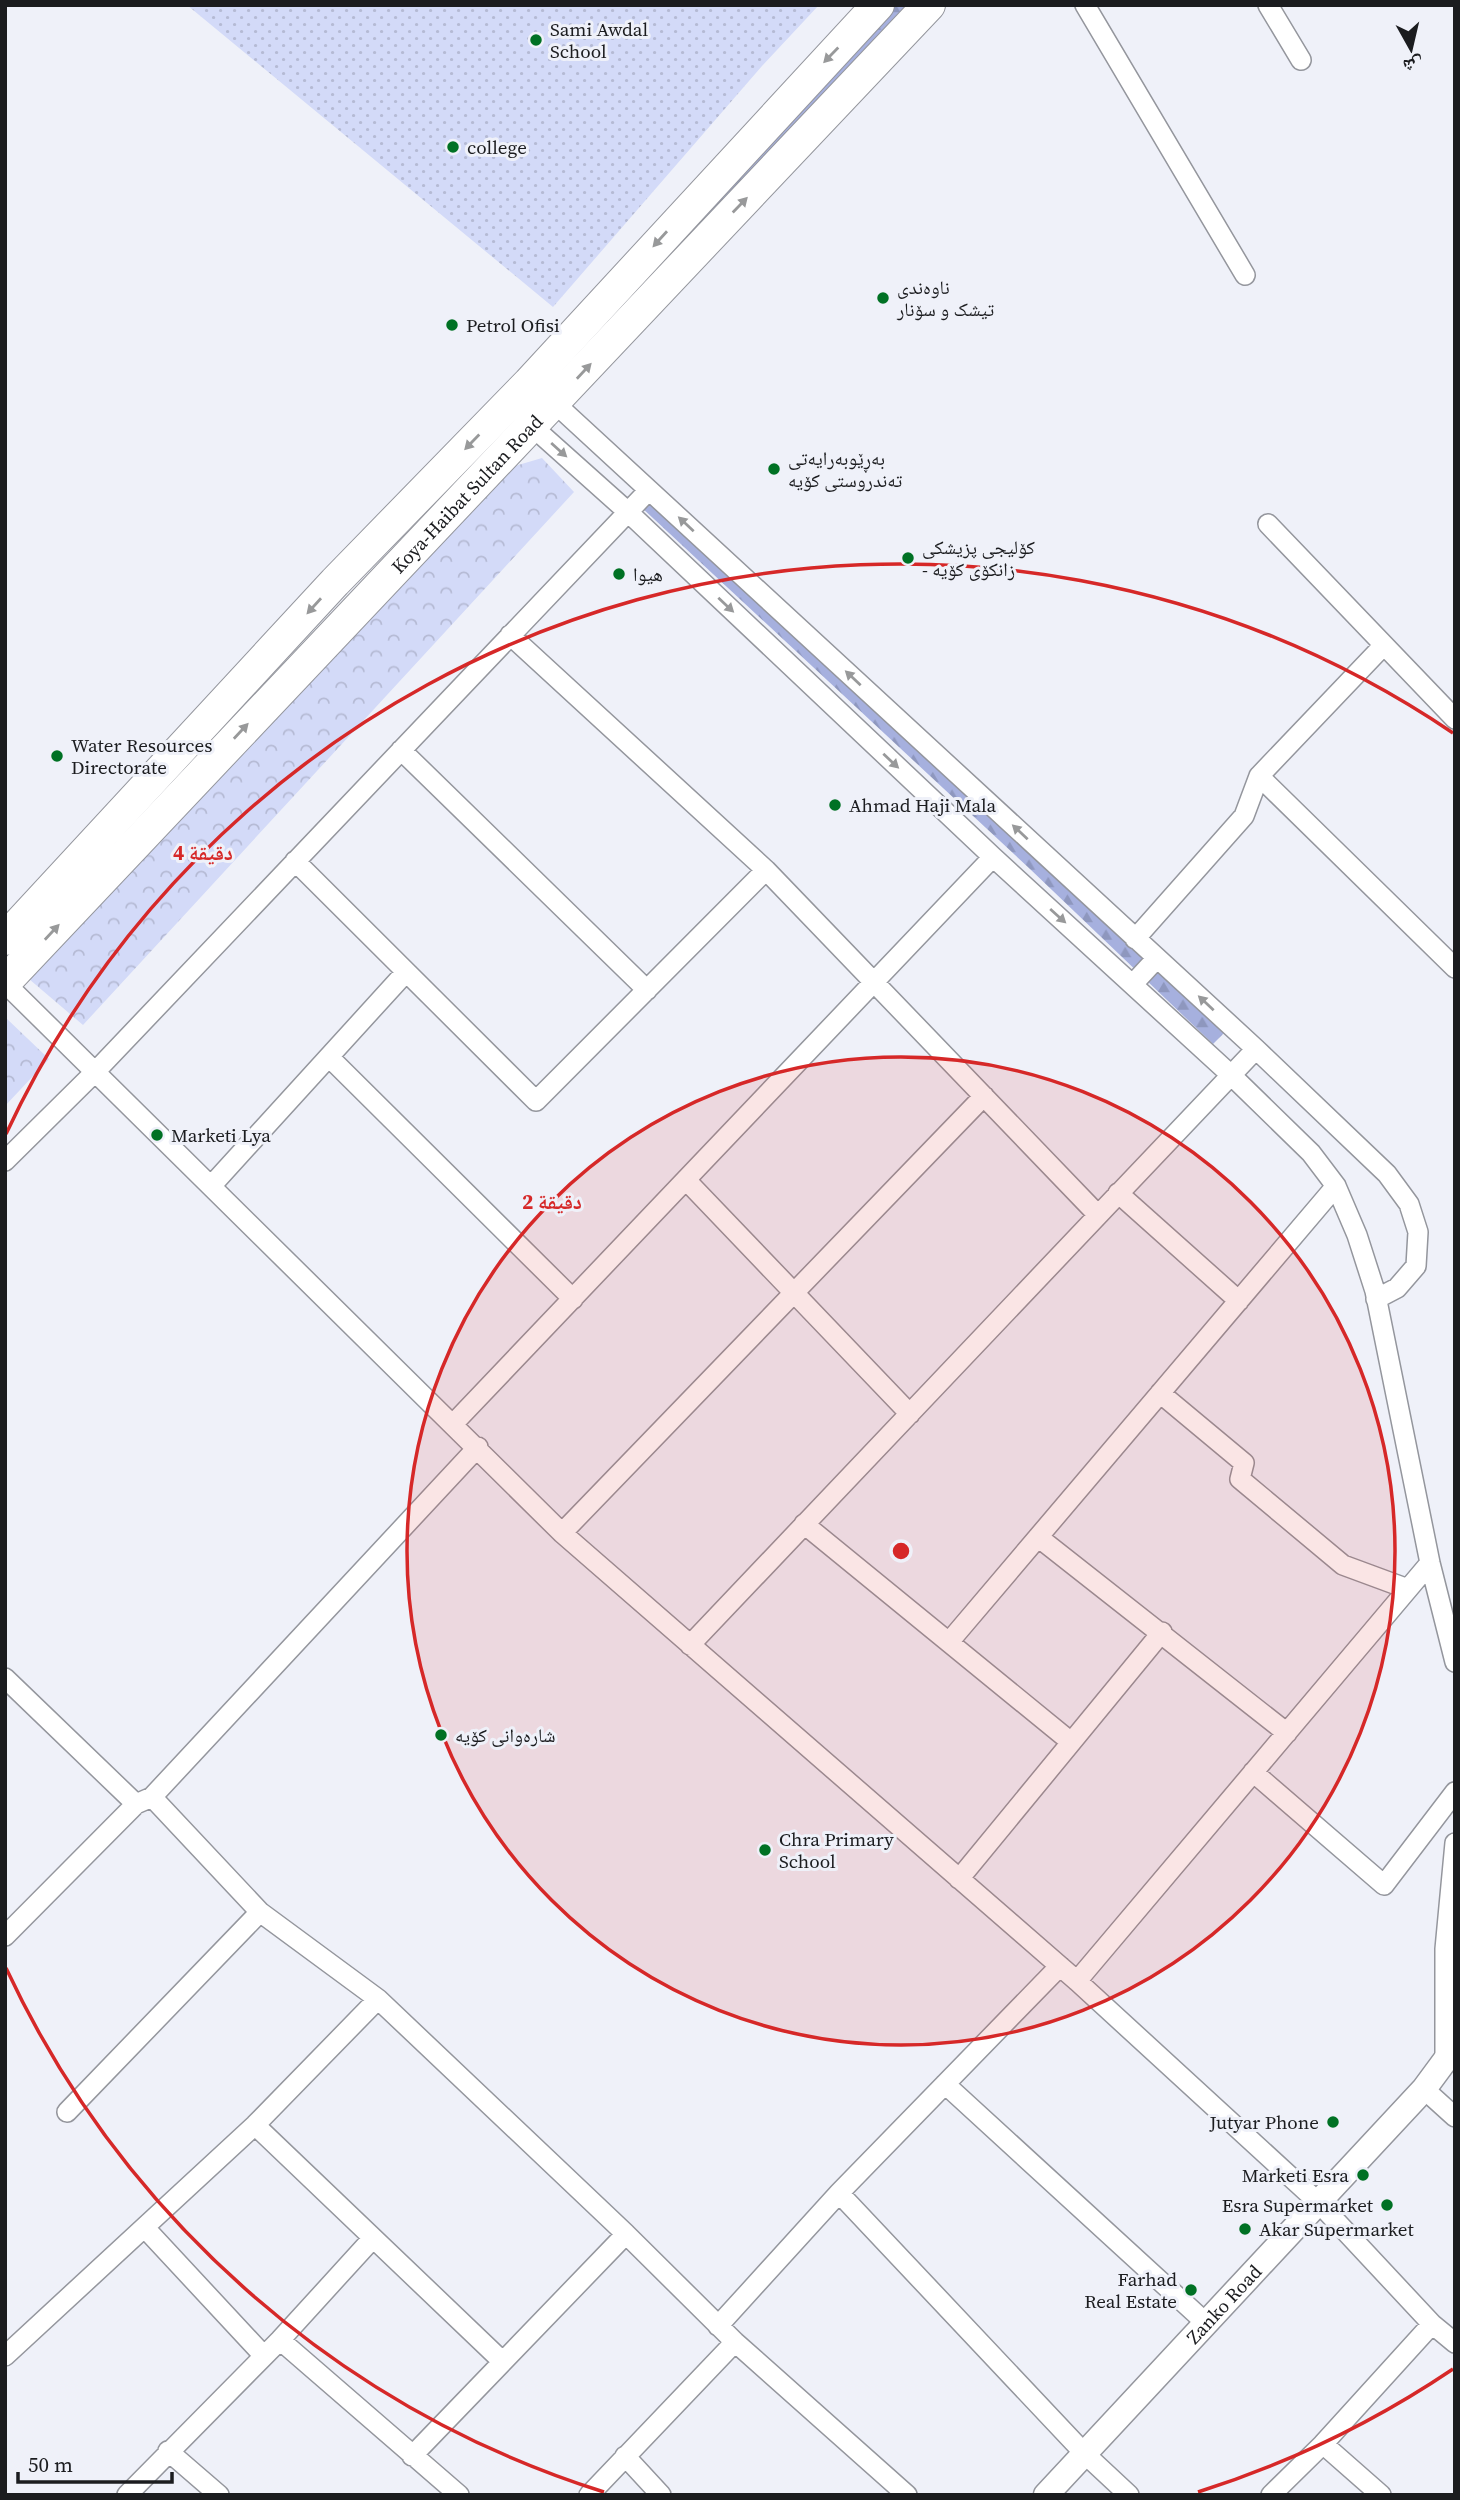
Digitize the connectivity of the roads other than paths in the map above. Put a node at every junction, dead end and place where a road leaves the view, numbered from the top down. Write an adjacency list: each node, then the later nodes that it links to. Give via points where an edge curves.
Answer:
1 (878, 5): 7 (main road, Koya-Haibat Sultan Road, one-way to 7)
2 (929, 5): 8 (main road, Koya-Haibat Sultan Road, one-way to 2)
3 (1085, 5): 6 (street)
4 (1268, 5): 5 (street)
5 (1301, 60)
6 (1245, 275)
7 (529, 383): 8 (street); 9 (main road, Koya-Haibat Sultan Road)
8 (554, 402): 9 (main road, Koya-Haibat Sultan Road); 10 (street)
9 (519, 415): 11 (street, one-way to 11); 21 (main road, Koya-Haibat Sultan Road, one-way to 21, via 335,582); 27 (main road, Koya-Haibat Sultan Road, one-way to 9)
10 (649, 489): 11 (street); 22 (street, one-way to 10)
11 (628, 512): 13 (street); 18 (street, one-way to 18)
12 (1268, 524): 14 (street)
13 (510, 635): 16 (street); 20 (street)
14 (1384, 645): 15 (street); 17 (street)
15 (1455, 719)
16 (401, 750): 19 (street); 29 (street)
17 (1259, 776): 22 (street, via 1244,816); 24 (street)
18 (993, 857): 26 (street); 28 (street, one-way to 28)
19 (295, 862): 25 (street); 32 (street)
20 (766, 870): 26 (street); 29 (street)
21 (5, 939)
22 (1135, 939): 23 (street)
23 (1157, 958): 28 (street); 30 (street, one-way to 23)
24 (1455, 968)
25 (406, 972): 29 (street, via 536,1101); 31 (street)
26 (874, 982): 34 (street); 36 (street)
27 (5, 983): 32 (street)
28 (1133, 984): 33 (street)
29 (647, 990)
30 (1256, 1049): 33 (street); 42 (street, via 1387,1174 1409,1204 1418,1232 1416,1266 1397,1288)
31 (329, 1057): 37 (street); 43 (street)
32 (95, 1072): 35 (street); 37 (street)
33 (1231, 1075): 38 (street, via 1311,1153); 39 (street)
34 (984, 1096): 40 (street); 41 (street)
35 (5, 1161)
36 (686, 1180): 41 (street); 43 (street)
37 (212, 1185): 47 (street)
38 (1336, 1186): 42 (street, via 1357,1234); 44 (street)
39 (1118, 1193): 40 (street); 44 (street)
40 (1097, 1214): 46 (street)
41 (794, 1293): 46 (street); 50 (street)
42 (1376, 1298): 52 (street)
43 (573, 1299): 47 (street)
44 (1239, 1301): 45 (street)
45 (1160, 1393): 51 (street); 53 (street, via 1244,1463 1240,1479 1343,1565)
46 (910, 1413): 49 (street)
47 (454, 1423): 48 (street)
48 (478, 1447): 50 (street); 63 (street)
49 (804, 1524): 55 (street); 56 (street)
50 (562, 1533): 56 (street)
51 (1038, 1536): 54 (street); 55 (street)
52 (1430, 1563): 53 (street); 57 (street)
53 (1408, 1589): 59 (street)
54 (1162, 1632): 59 (street); 60 (street)
55 (949, 1642): 60 (street)
56 (690, 1645): 65 (street)
57 (1455, 1662)
58 (5, 1678): 63 (street)
59 (1287, 1732): 61 (street)
60 (1072, 1742): 65 (street)
61 (1253, 1772): 62 (street, via 1384,1885); 69 (street)
62 (1455, 1792)
63 (144, 1800): 66 (street); 67 (street)
64 (1455, 1843): 71 (street, via 1446,1950)
65 (959, 1879): 68 (street)
66 (260, 1912): 70 (street); 74 (street)
67 (9, 1924)
68 (1059, 1966): 69 (street); 72 (street)
69 (1077, 1980): 78 (street)
70 (378, 1999): 76 (street); 80 (street)
71 (1450, 2054): 73 (street, Zanko Road)
72 (945, 2084): 77 (street); 82 (street)
73 (1424, 2089): 75 (street); 78 (street, Zanko Road)
74 (67, 2112)
75 (1455, 2117)
76 (255, 2125): 79 (street); 81 (street)
77 (839, 2193): 84 (street); 93 (street)
78 (1319, 2203): 82 (street, Zanko Road); 83 (street)
79 (145, 2228): 88 (street); 89 (street)
80 (626, 2234): 84 (street); 90 (street)
81 (373, 2238): 85 (street); 90 (street)
82 (1206, 2323): 93 (street, Zanko Road)
83 (1432, 2324): 87 (street); 91 (street)
84 (718, 2326): 86 (street)
85 (280, 2340): 89 (street); 94 (street)
86 (735, 2342): 95 (street); 101 (street)
87 (1455, 2343)
88 (5, 2356)
89 (264, 2357): 92 (street)
90 (502, 2361): 94 (street)
91 (1323, 2444): 104 (street); 105 (street)
92 (168, 2451): 96 (street); 97 (street)
93 (1085, 2454): 102 (street, Zanko Road); 103 (street)
94 (412, 2456): 98 (street)
95 (625, 2456): 99 (street); 100 (street)
96 (127, 2495)
97 (219, 2495)
98 (459, 2495)
99 (589, 2495)
100 (661, 2495)
101 (907, 2495)
102 (1046, 2495)
103 (1129, 2495)
104 (1270, 2495)
105 (1381, 2495)

